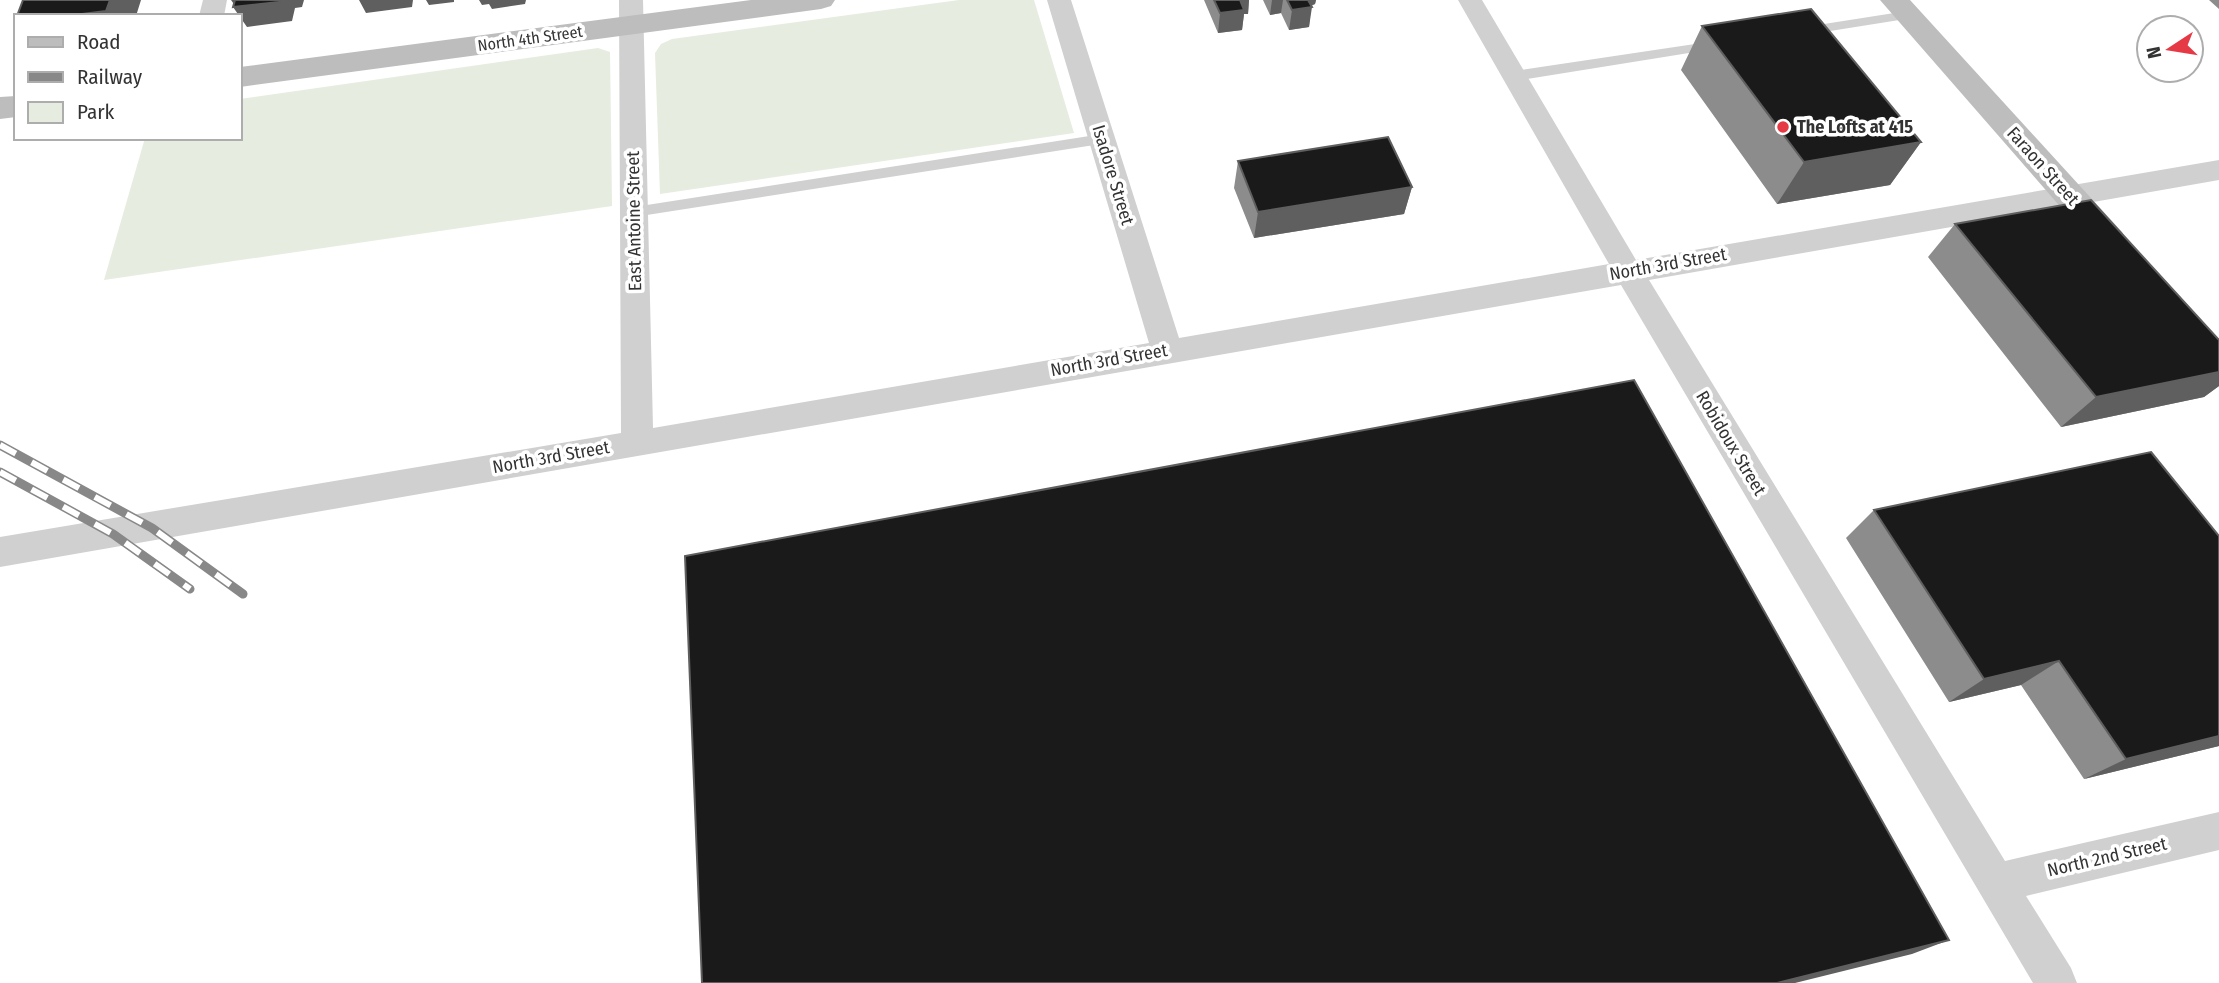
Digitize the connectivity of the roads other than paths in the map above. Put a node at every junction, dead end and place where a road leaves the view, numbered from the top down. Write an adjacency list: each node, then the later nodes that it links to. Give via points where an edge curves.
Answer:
1 (821, 0): 5 (street, North 4th Street)
2 (1059, 0): 10 (street, Isadore Street)
3 (1470, 0): 8 (street, Robidoux Street)
4 (1901, 7): 6 (lane); 12 (street, Faraon Street)
5 (631, 13): 9 (street, North 4th Street); 13 (street, East Antoine Street)
6 (1792, 33)
7 (1727, 43): 8 (lane)
8 (1514, 76): 15 (street, Robidoux Street)
9 (242, 77)
10 (1102, 139): 13 (lane); 16 (street, Isadore Street)
11 (2219, 170): 12 (street, North 3rd Street)
12 (2069, 196): 14 (street, Faraon Street); 15 (street, North 3rd Street)
13 (634, 212): 17 (street, East Antoine Street)
14 (2131, 265)
15 (1628, 271): 16 (street, North 3rd Street); 20 (street, Robidoux Street)
16 (1167, 350): 17 (street, North 3rd Street)
17 (637, 442): 18 (street, North 3rd Street)
18 (0, 552)
19 (2219, 831): 20 (street, North 2nd Street)
20 (1996, 883): 21 (street, Robidoux Street)
21 (2056, 983)

